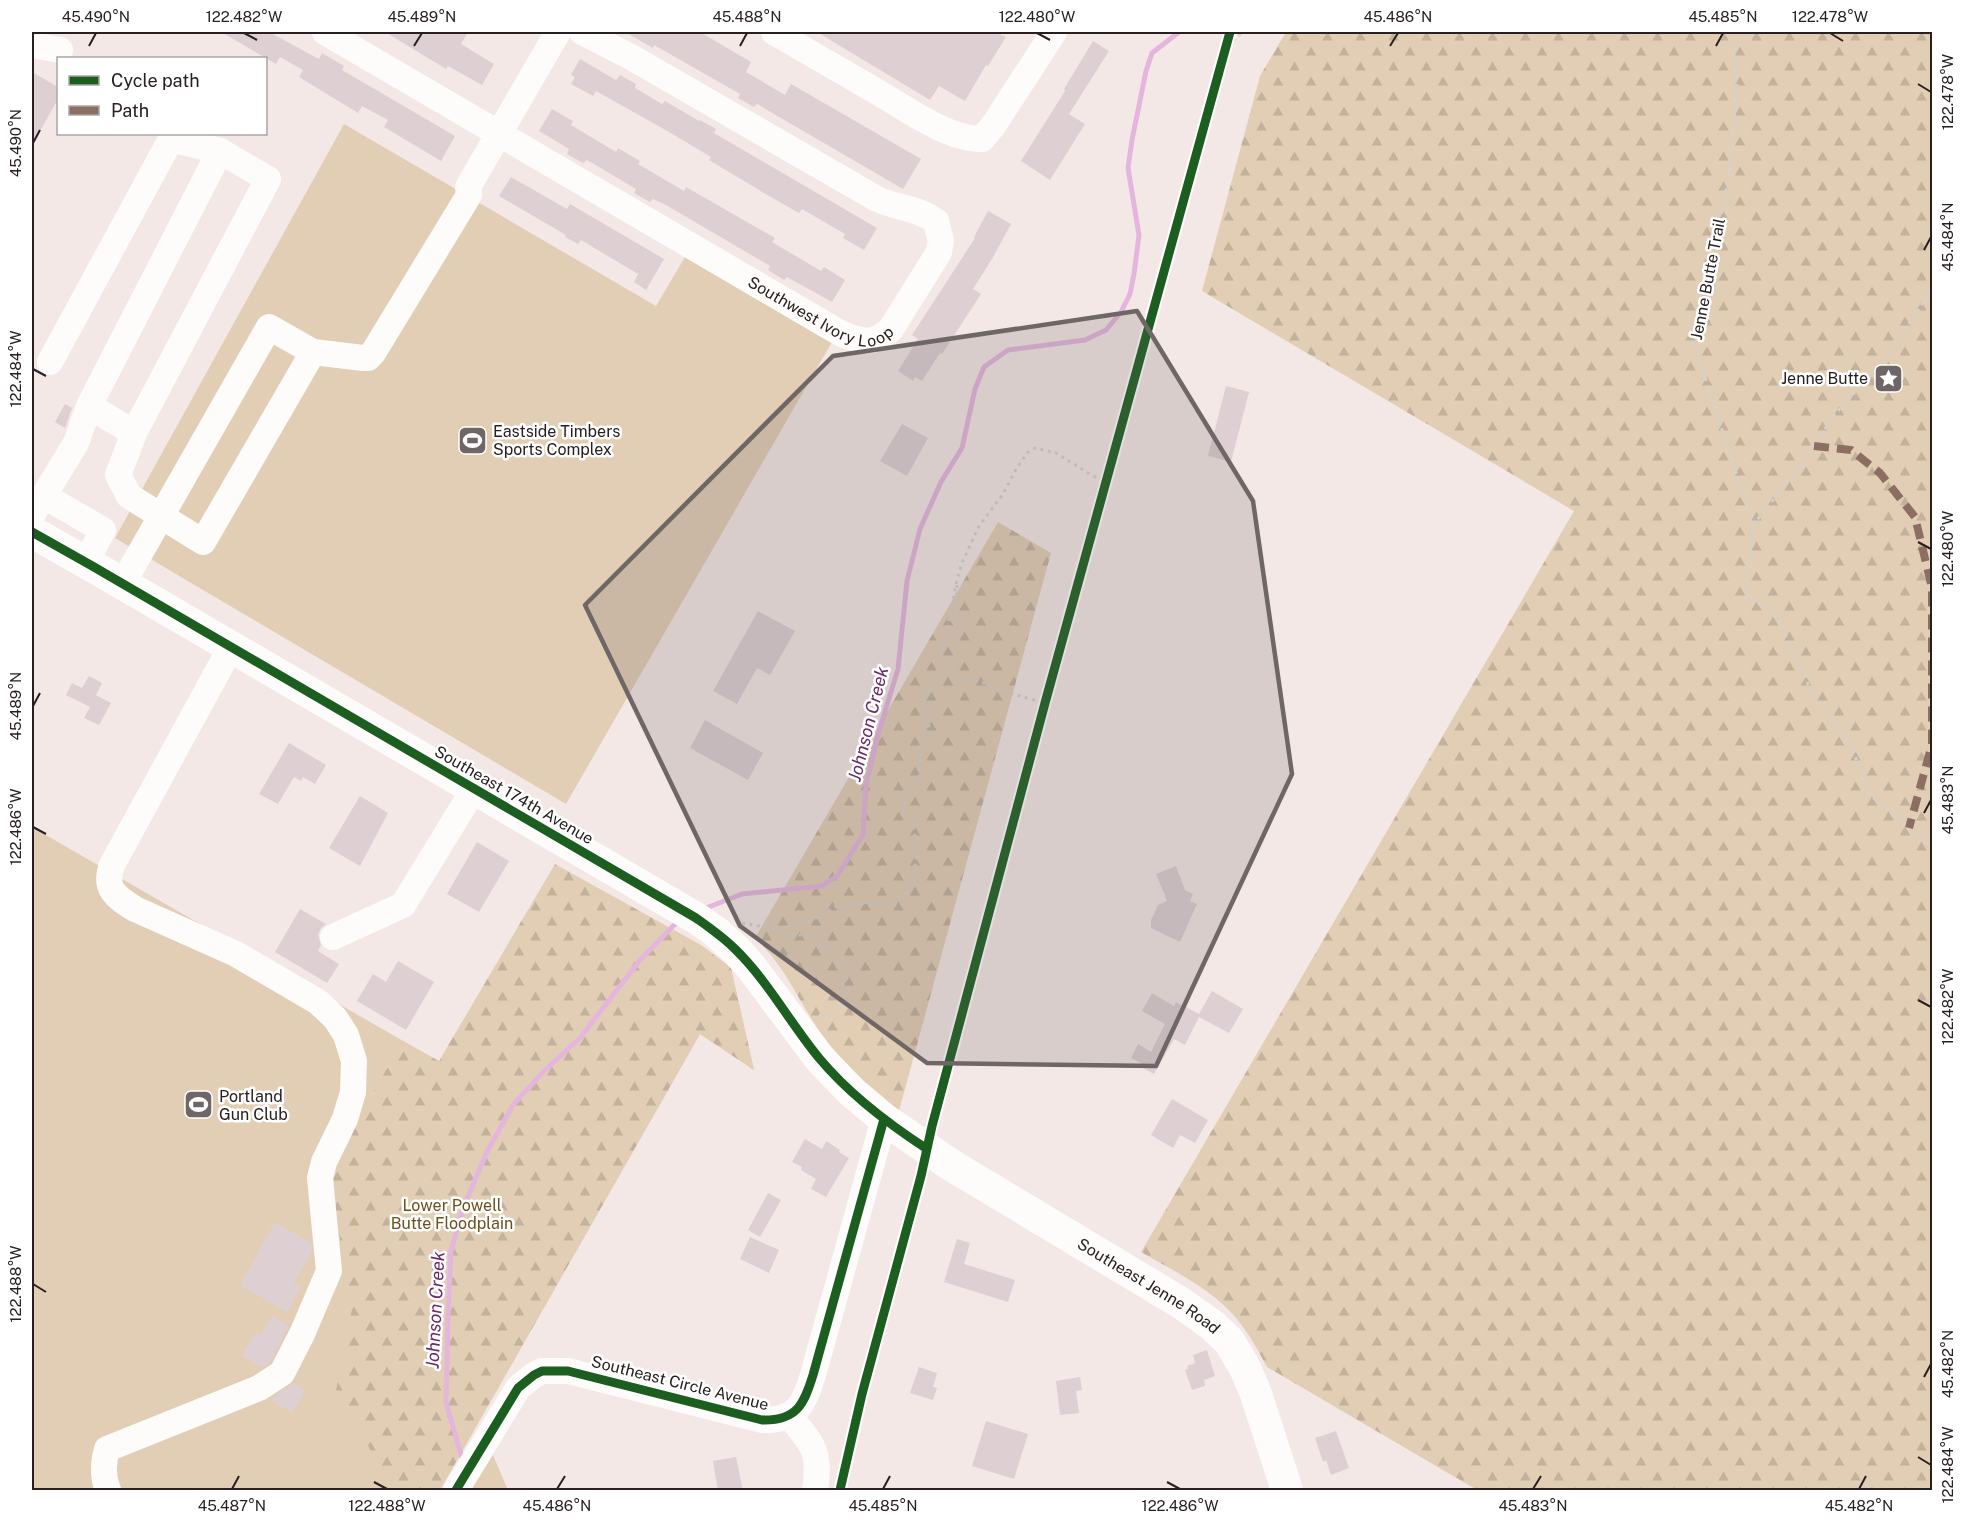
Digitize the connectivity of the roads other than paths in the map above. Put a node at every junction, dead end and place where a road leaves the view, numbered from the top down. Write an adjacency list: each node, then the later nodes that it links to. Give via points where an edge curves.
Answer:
1 (325, 32): 8 (street, Southwest Ivory Loop)
2 (558, 32): 8 (street)
3 (582, 32): 8 (street, Southwest Ivory Loop, via 878,200 936,221 941,241 939,252 891,329 870,341 840,333)
4 (774, 32): 5 (street, via 922,118 970,139 982,138 993,126)
5 (1054, 32)
6 (32, 45): 7 (street)
7 (60, 50)
8 (499, 133): 10 (street, via 468,187 469,195 373,353 363,358)
9 (220, 151): 11 (street, via 171,139); 12 (street); 13 (street, via 268,179)
10 (313, 352): 15 (street, via 203,542); 15 (street, via 269,327)
11 (50, 362)
12 (89, 406): 13 (street); 14 (street, via 76,444)
13 (134, 433): 15 (street, via 118,475 129,496)
14 (38, 505): 17 (street, via 103,530)
15 (160, 517): 18 (street)
16 (32, 532): 17 (main road, Southeast 174th Avenue)
17 (86, 562): 18 (main road, Southeast 174th Avenue)
18 (123, 583): 19 (main road, Southeast 174th Avenue)
19 (231, 647): 20 (main road, Southeast 174th Avenue); 25 (street, via 107,878 110,888 135,909 236,954 318,1002 346,1035 354,1061 353,1092 320,1178 329,1271 282,1373 259,1388 107,1449 103,1474)
20 (474, 789): 21 (street, via 403,905); 22 (main road, Southeast 174th Avenue, via 716,932 752,968 820,1059)
21 (333, 937)
22 (884, 1119): 23 (main road, Southeast 174th Avenue); 24 (street, Southeast Circle Avenue, via 813,1375 802,1403)
23 (927, 1149): 28 (main road, Southeast Jenne Road, via 1181,1302 1229,1341 1245,1368)
24 (789, 1416): 26 (street, Southeast Circle Avenue, via 762,1420 568,1371 542,1371 518,1388); 27 (street, via 816,1455)
25 (108, 1491)
26 (456, 1491)
27 (815, 1491)
28 (1287, 1491)

